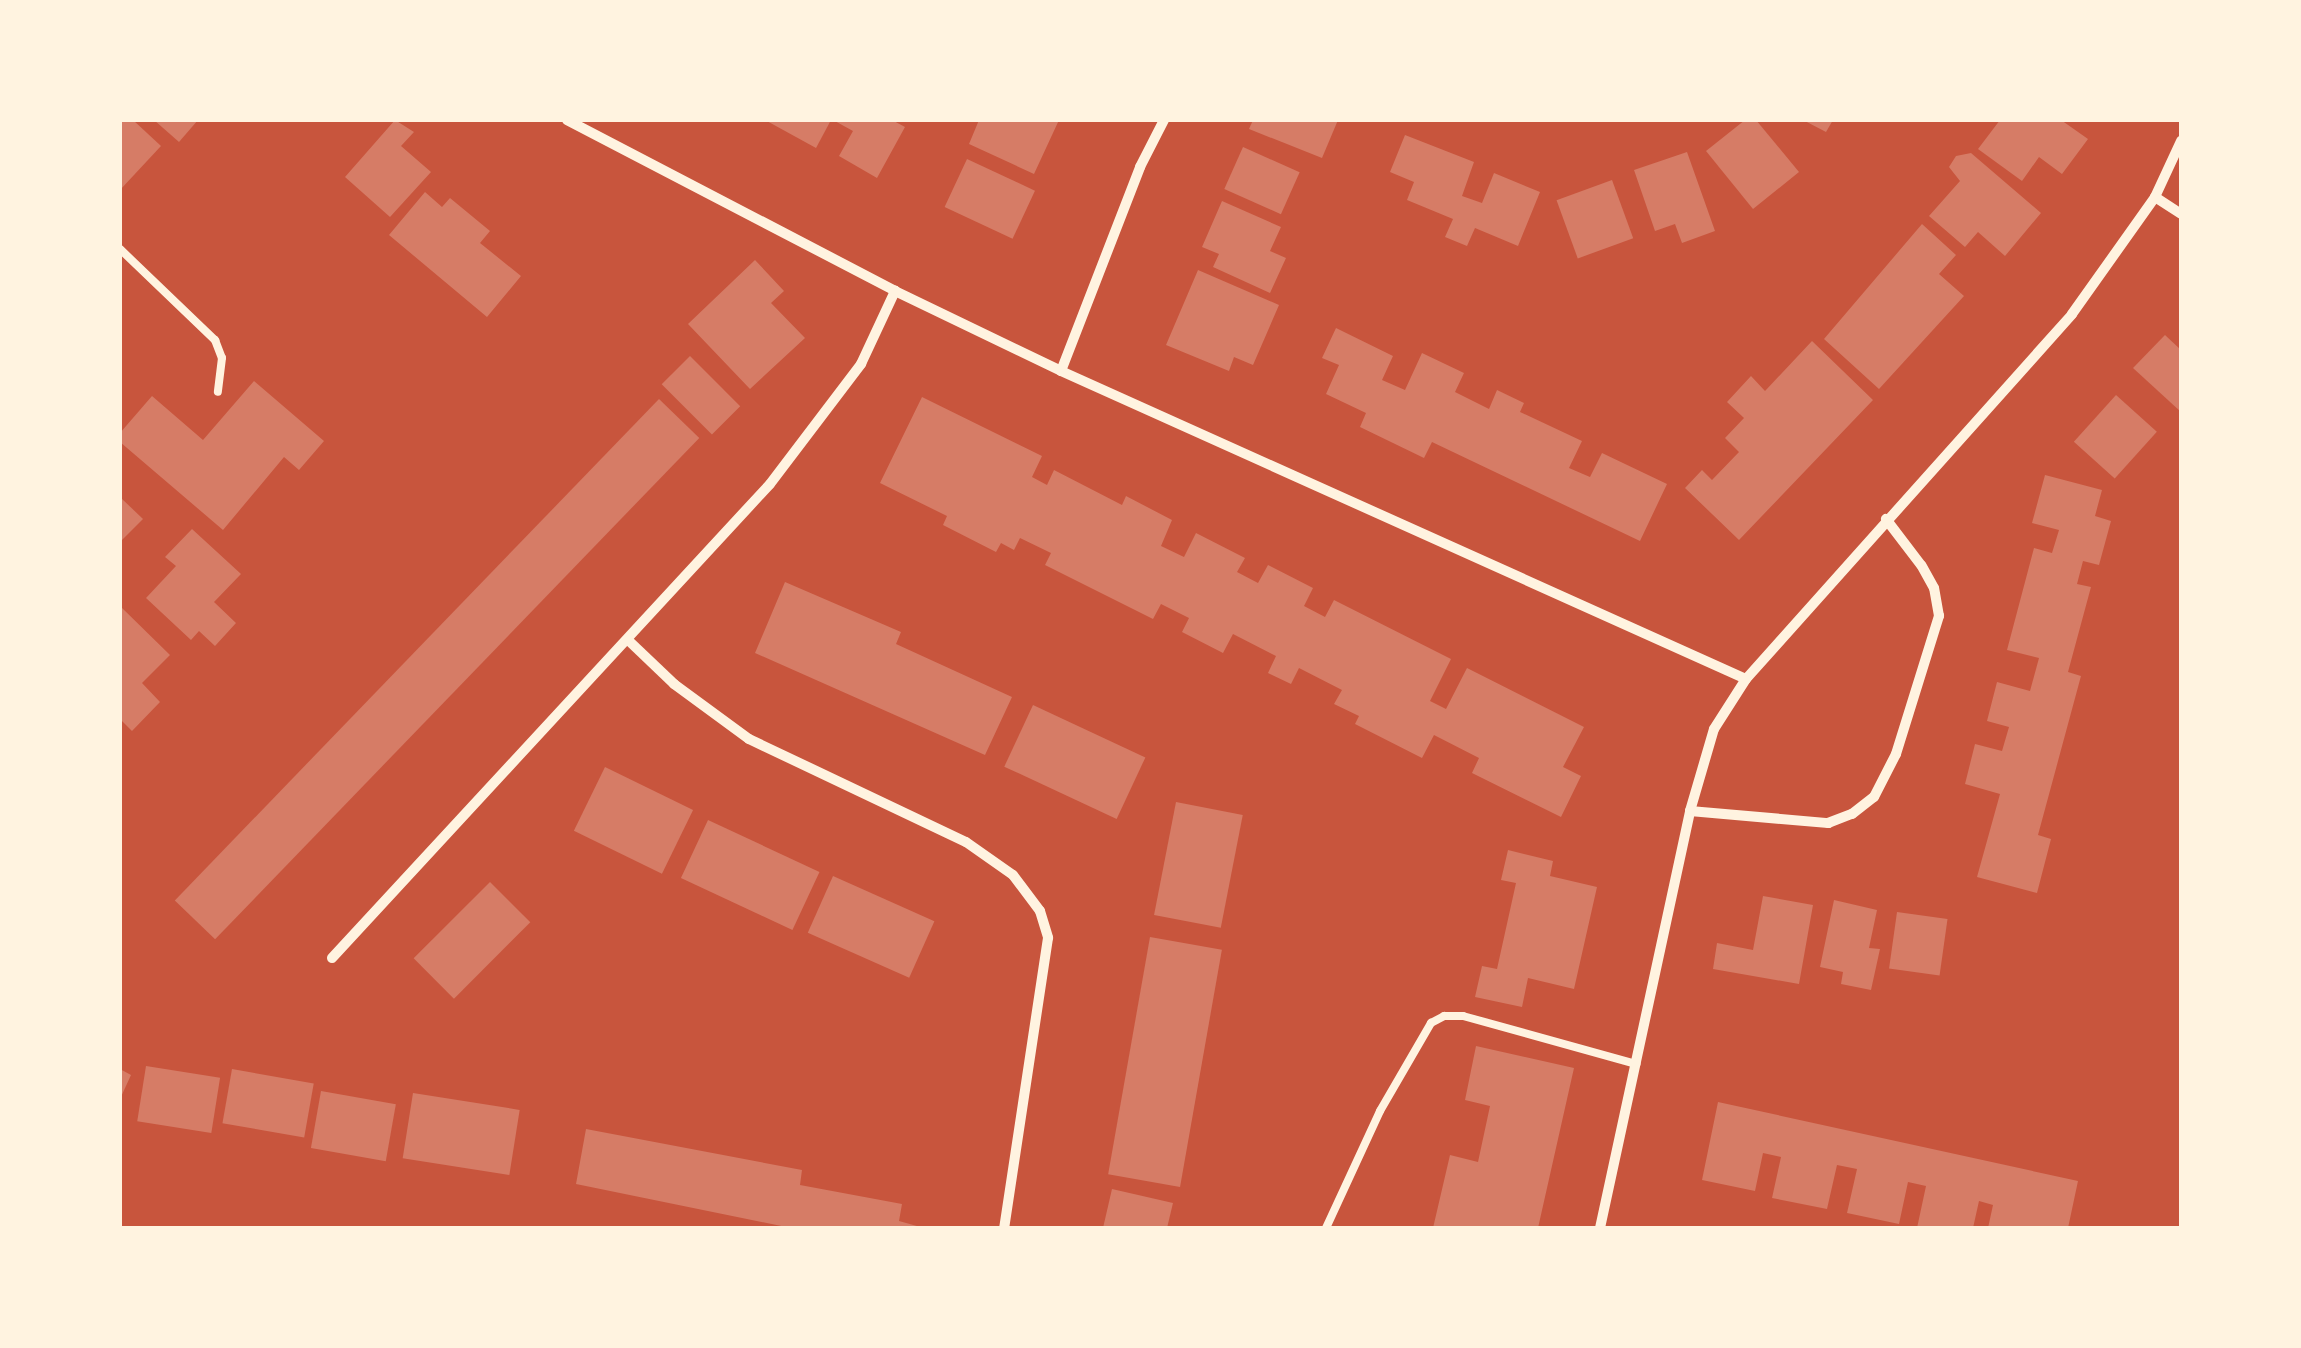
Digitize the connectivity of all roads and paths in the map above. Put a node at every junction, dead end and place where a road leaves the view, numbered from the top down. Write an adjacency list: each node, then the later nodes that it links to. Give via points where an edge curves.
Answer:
1 (567, 120): 7 (street)
2 (1164, 120): 8 (street)
3 (2181, 140): 4 (street)
4 (2155, 197): 5 (street); 10 (street, via 2072,314)
5 (2181, 214)
6 (120, 250): 9 (lane, via 215,340 223,371)
7 (895, 291): 8 (street); 11 (street, via 861,364 833,405)
8 (1060, 371): 12 (street)
9 (218, 392)
10 (1886, 520): 12 (street); 13 (street, via 1922,565 1939,616 1896,754 1874,797 1828,824)
11 (628, 640): 14 (street); 16 (street, via 749,739 966,842 1013,875 1040,911 1048,938)
12 (1746, 679): 13 (street, via 1714,729)
13 (1690, 811): 15 (street)
14 (332, 958)
15 (1636, 1064): 17 (lane, via 1444,1016 1418,1040); 18 (street)
16 (1004, 1228)
17 (1326, 1228)
18 (1600, 1228)

